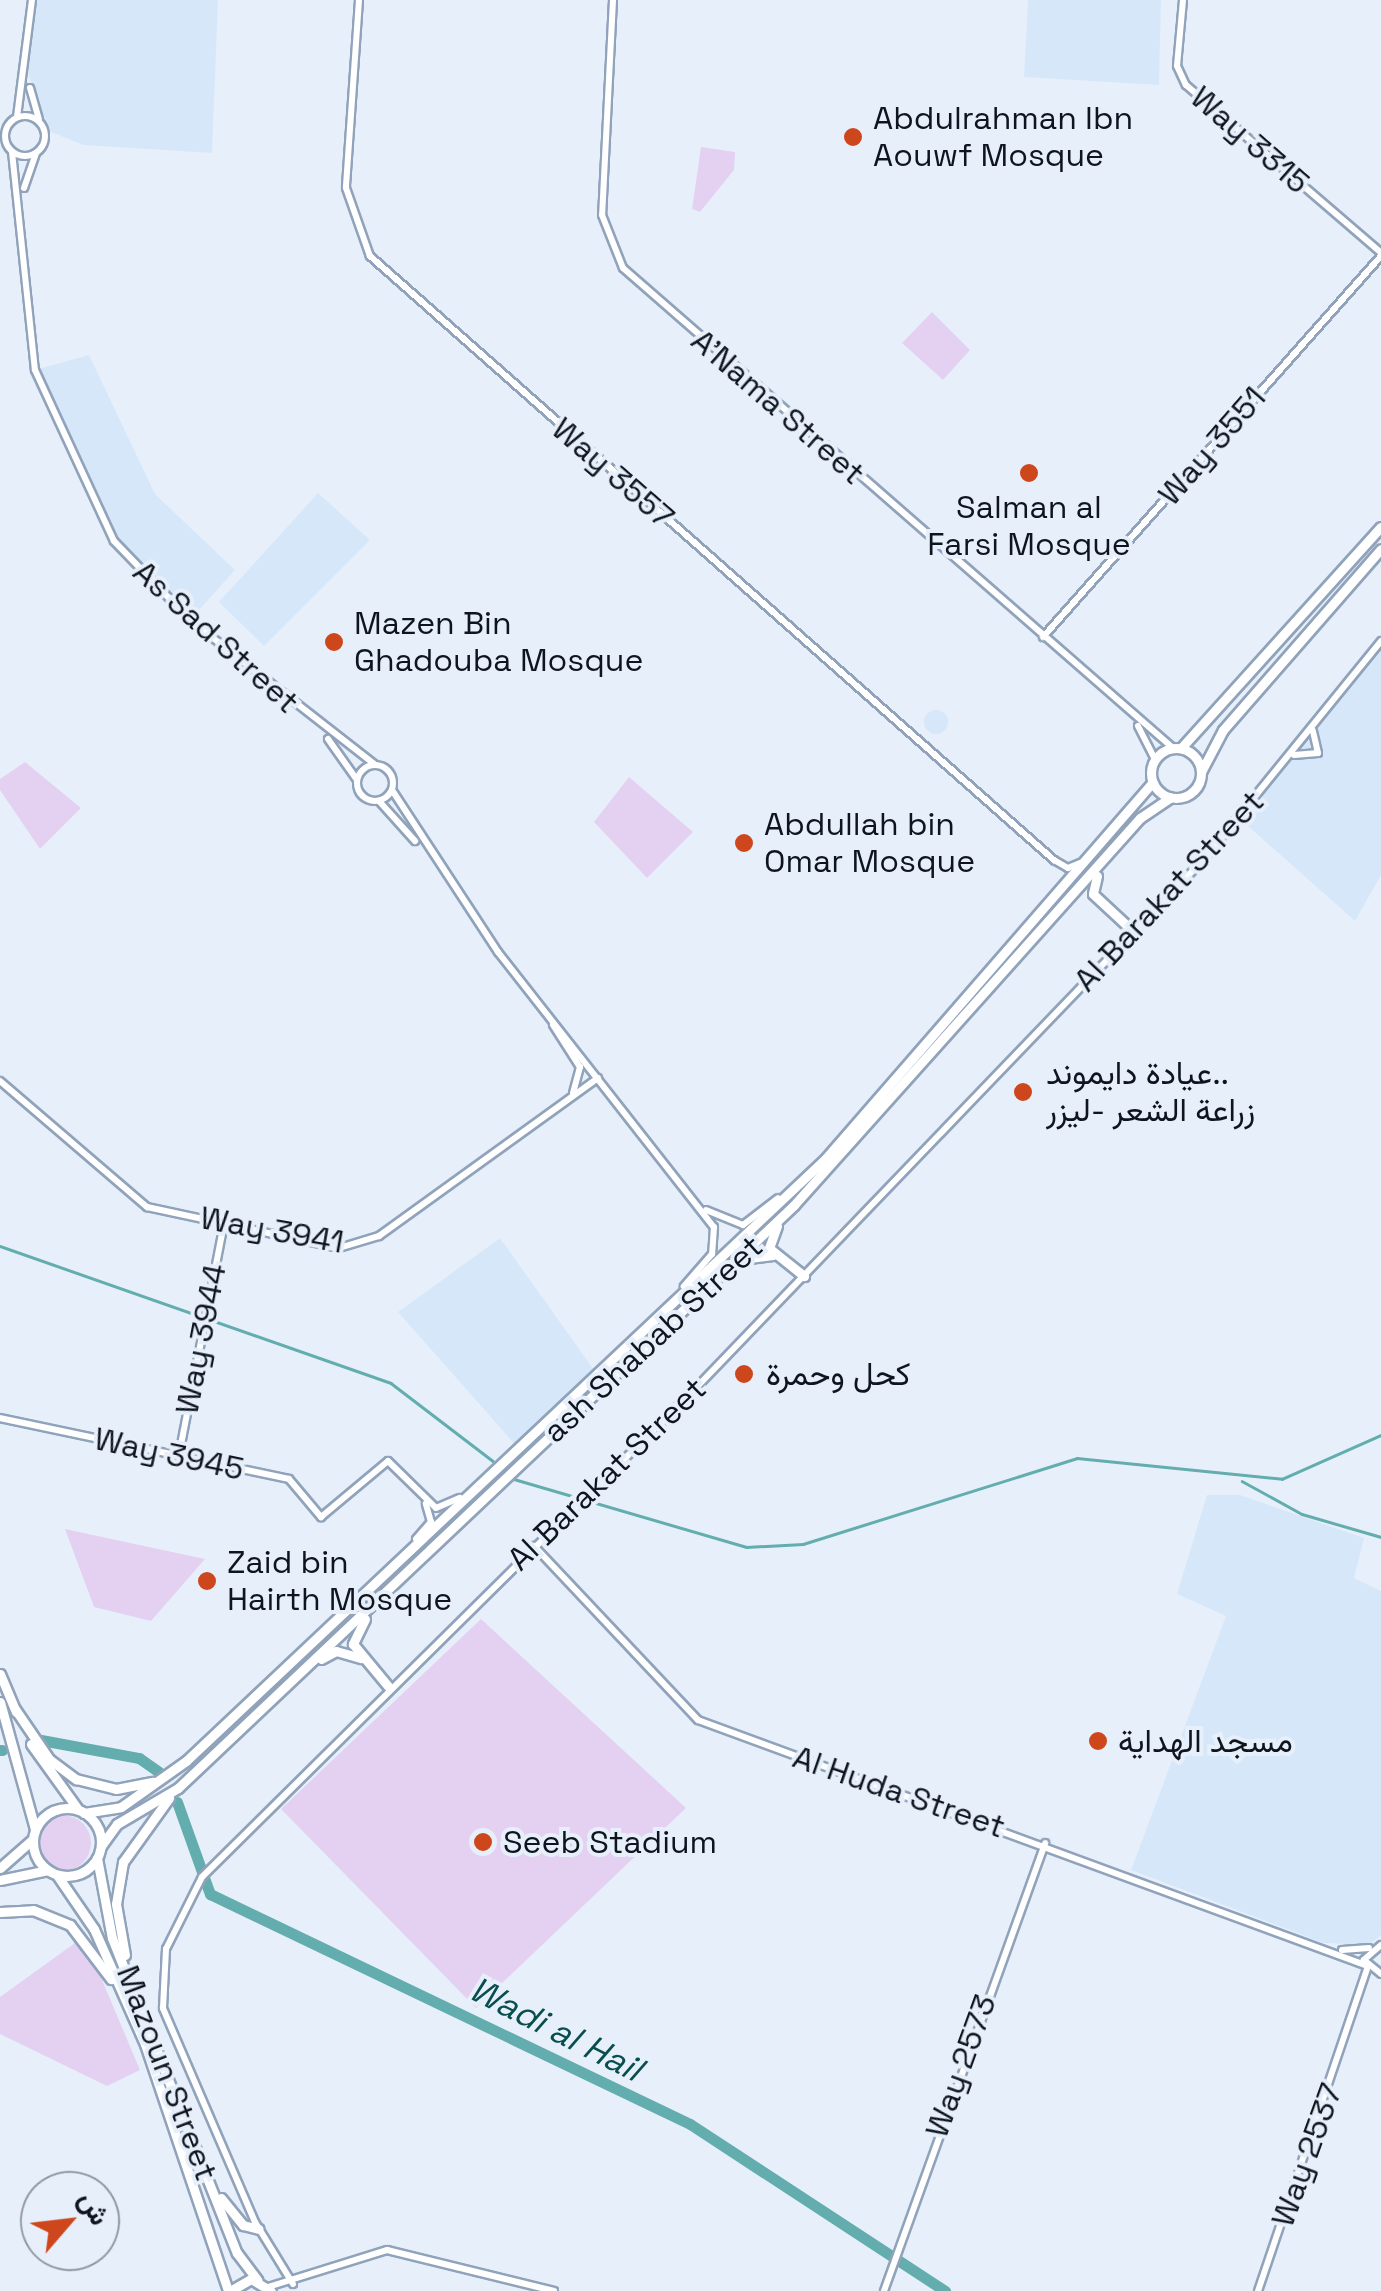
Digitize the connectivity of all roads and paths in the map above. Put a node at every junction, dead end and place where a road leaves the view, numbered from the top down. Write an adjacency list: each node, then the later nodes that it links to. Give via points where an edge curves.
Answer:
1 (32, 0): 5 (street)
2 (360, 0): 33 (street, Way 3557, via 346,188 370,256)
3 (1183, 0): 13 (street, Way 3315, via 1177,66 1186,86)
4 (614, 2): 16 (street, A'Nama Street, via 602,216 615,258)
5 (28, 72): 6 (street); 7 (street)
6 (14, 119): 7 (street); 8 (street); 10 (street, As Sad Street)
7 (41, 123): 11 (street, As Sad Street)
8 (0, 126)
9 (0, 140): 10 (street)
10 (10, 149): 11 (street); 12 (street, As Sad Street)
11 (37, 153): 12 (street, As Sad Street)
12 (22, 200): 20 (street, As Sad Street, via 35,370 105,525 154,587)
13 (1381, 254): 16 (street, Way 3551)
14 (1381, 528): 21 (main road)
15 (1381, 550): 25 (main road, via 1223,730)
16 (1043, 637): 18 (street, A'Nama Street)
17 (1381, 641): 19 (street, Al Barakat Street)
18 (1135, 721): 21 (street, A'Nama Street); 23 (street, A'Nama Street)
19 (1314, 728): 22 (street, Al Barakat Street); 22 (street, via 1318,753)
20 (321, 730): 24 (street, As Sad Street); 26 (street, As Sad Street)
21 (1177, 748): 23 (main road); 25 (main road)
22 (1292, 755): 36 (street, Al Barakat Street)
23 (1154, 760): 27 (main road)
24 (374, 764): 26 (street); 28 (street, via 390,772)
25 (1201, 772): 29 (main road, via 1191,793)
26 (357, 780): 30 (street, via 362,796)
27 (1153, 782): 29 (main road); 31 (main road, ash Shabab Street)
28 (392, 790): 30 (street); 34 (street)
29 (1171, 797): 32 (main road, ash Shabab Street)
30 (378, 801): 34 (street)
31 (1121, 824): 33 (street, via 1075,866); 38 (main road, ash Shabab Street)
32 (1124, 838): 35 (main road, via 1092,882); 37 (main road, ash Shabab Street)
33 (1054, 860): 38 (street, via 1061,880)
34 (436, 865): 39 (street)
35 (1106, 905): 36 (main road); 37 (main road, via 1081,898)
36 (1133, 931): 49 (street, Al Barakat Street)
37 (1039, 936): 45 (main road, ash Shabab Street)
38 (1020, 939): 43 (main road, ash Shabab Street)
39 (551, 1020): 40 (street); 42 (street, via 581,1072)
40 (598, 1078): 42 (street, Way 3941); 44 (street)
41 (0, 1081): 46 (street, Way 3941, via 147,1207)
42 (567, 1099): 46 (street, Way 3941, via 362,1246)
43 (794, 1185): 44 (street, via 734,1226); 50 (main road, ash Shabab Street)
44 (691, 1195): 50 (street, via 716,1240)
45 (794, 1204): 47 (main road, via 768,1242); 48 (main road, ash Shabab Street)
46 (224, 1223): 52 (street, Way 3944)
47 (782, 1258): 48 (main road, via 758,1251); 49 (main road)
48 (723, 1272): 55 (main road, ash Shabab Street)
49 (804, 1276): 56 (street, Al Barakat Street)
50 (662, 1311): 53 (main road, ash Shabab Street)
51 (0, 1418): 52 (street, Way 3945)
52 (179, 1455): 54 (street, Way 3945, via 290,1479 321,1518 388,1461)
53 (504, 1464): 54 (street, via 448,1507); 57 (main road, ash Shabab Street)
54 (420, 1494): 57 (street, via 431,1522)
55 (464, 1517): 58 (main road, via 357,1626); 64 (main road, ash Shabab Street)
56 (534, 1546): 60 (street, Al Barakat Street); 70 (street, Al Huda Street, via 698,1720)
57 (383, 1577): 66 (main road, ash Shabab Street)
58 (361, 1658): 60 (main road); 64 (main road, via 325,1656)
59 (0, 1674): 62 (main road)
60 (388, 1686): 85 (street, Al Barakat Street, via 233,1839 166,1949 163,2008)
61 (0, 1702): 65 (main road)
62 (14, 1709): 66 (main road, via 49,1759 76,1780 116,1789); 68 (main road)
63 (0, 1718): 65 (main road)
64 (236, 1733): 67 (main road, ash Shabab Street)
65 (24, 1770): 69 (main road)
66 (165, 1778): 68 (main road, ash Shabab Street, via 121,1807)
67 (178, 1788): 71 (main road, ash Shabab Street, via 117,1824); 79 (main road, via 123,1862 116,1904)
68 (82, 1812): 69 (main road, via 48,1814); 71 (main road)
69 (34, 1834): 73 (main road); 74 (main road)
70 (1045, 1843): 78 (street, Al Huda Street); 94 (street, Way 2573)
71 (101, 1846): 72 (main road)
72 (97, 1858): 74 (main road, via 78,1875); 79 (main road, Mazoun Street, via 106,1920)
73 (0, 1868)
74 (52, 1872): 75 (main road); 82 (main road, Mazoun Street)
75 (0, 1880)
76 (0, 1912): 82 (main road, via 42,1912 80,1932)
77 (1376, 1944): 78 (street, Al Huda Street); 80 (street, Way 2537)
78 (1326, 1948): 80 (street, Al Huda Street)
79 (128, 1967): 84 (main road, Mazoun Street)
80 (1366, 1967): 81 (street, Al Huda Street); 83 (street, Way 2537)
81 (1381, 1975): 83 (street, Way 2537)
82 (126, 2002): 91 (main road, Mazoun Street, via 214,2229)
83 (1356, 2018): 95 (street, Way 2537)
84 (203, 2159): 86 (main road); 88 (main road, Mazoun Street, via 237,2253)
85 (251, 2214): 86 (main road); 87 (street, Al Barakat Street)
86 (241, 2224): 87 (main road)
87 (260, 2229): 89 (street, Al Barakat Street)
88 (258, 2280): 90 (main road); 91 (main road)
89 (293, 2284): 90 (street); 92 (street); 93 (street, via 388,2250)
90 (269, 2289)
91 (229, 2291)
92 (284, 2291)
93 (554, 2291)
94 (884, 2291)
95 (1258, 2291)

